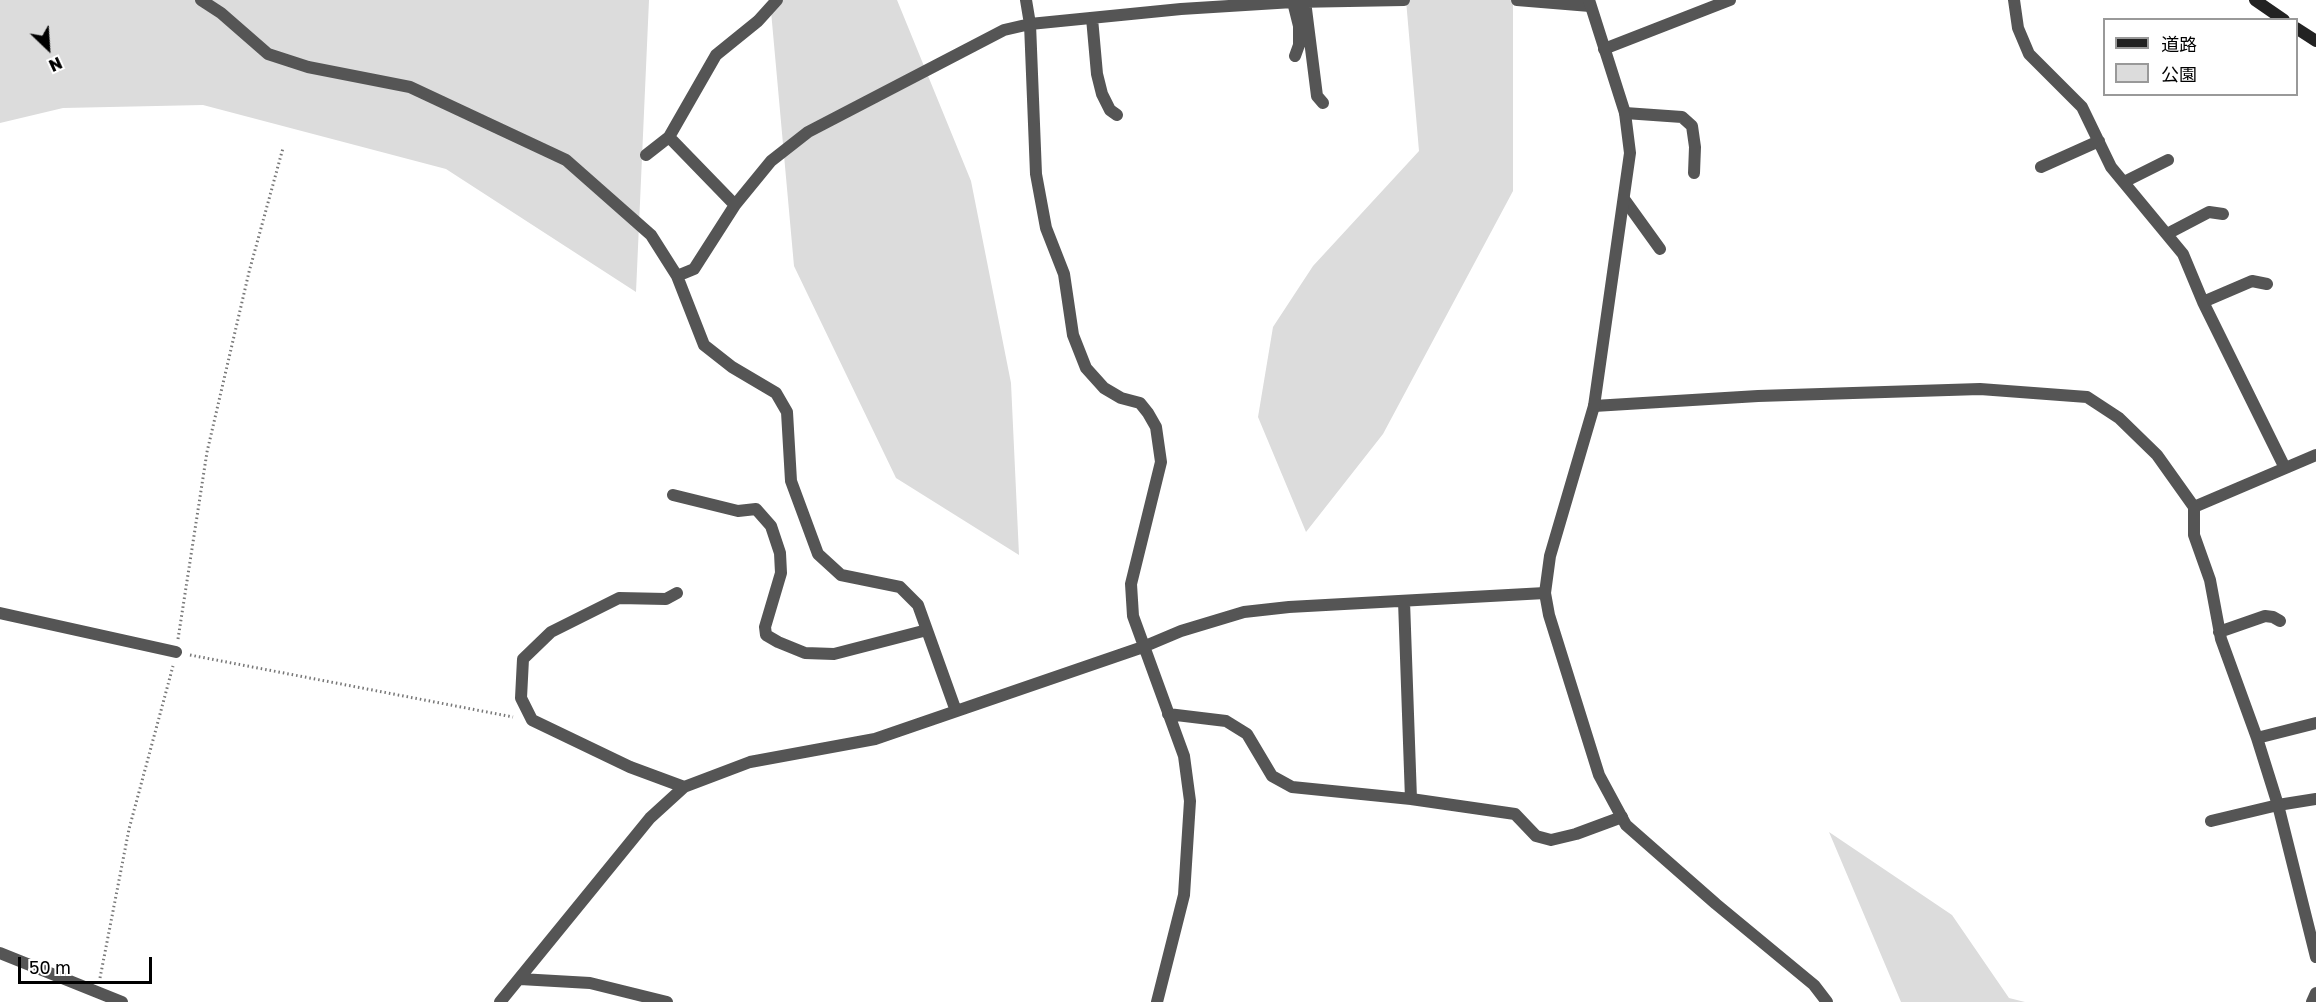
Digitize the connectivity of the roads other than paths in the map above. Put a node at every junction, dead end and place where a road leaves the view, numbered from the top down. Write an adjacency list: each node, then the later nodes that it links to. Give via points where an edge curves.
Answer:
1 (201, 0): 34 (street, via 268,54 308,67 410,87 567,160 651,235)
2 (777, 0): 22 (street, via 716,55)
3 (1026, 0): 14 (street)
4 (1404, 0): 9 (street)
5 (1517, 0): 10 (street)
6 (1730, 0): 17 (street)
7 (2014, 0): 23 (street, via 2018,28 2029,54 2082,107)
8 (2256, 0): 13 (main road)
9 (1299, 1): 11 (street); 18 (street, via 1299,45); 19 (street, via 1317,96)
10 (1589, 3): 17 (street)
11 (1181, 4): 12 (street)
12 (1092, 18): 14 (street); 21 (street, via 1102,94)
13 (2281, 18)
14 (1029, 24): 30 (street, via 1004,30 808,132 771,161); 49 (street, via 1036,174 1046,228 1064,274 1073,335 1086,368 1104,388 1121,398 1140,402 1156,427 1161,462 1131,584 1133,616)
15 (2298, 29): 16 (main road)
16 (2316, 41)
17 (1604, 49): 20 (street)
18 (1295, 56)
19 (1323, 103)
20 (1625, 113): 27 (street, via 1682,117 1692,126); 29 (street, via 1630,153)
21 (1117, 115)
22 (669, 136): 24 (street); 30 (street)
23 (2098, 141): 26 (street); 28 (street)
24 (646, 155)
25 (2168, 160): 28 (street)
26 (2041, 167)
27 (1694, 173)
28 (2124, 182): 32 (street)
29 (1624, 199): 33 (street); 37 (street)
30 (735, 205): 34 (street, via 694,269)
31 (2223, 214): 32 (street, via 2209,212)
32 (2167, 234): 36 (street, via 2183,254)
33 (1660, 249)
34 (677, 276): 47 (street, via 704,345 776,393 787,412 791,481 818,554 841,575 900,587 918,605)
35 (2267, 284): 36 (street, via 2252,280)
36 (2203, 302): 39 (street)
37 (1594, 406): 41 (street, via 1980,389 2086,396 2119,418 2157,455); 43 (street, via 1550,556)
38 (2316, 455): 39 (street)
39 (2285, 468): 41 (street)
40 (673, 495): 47 (street, via 738,511 756,509 771,526 780,553 781,573 765,627 766,635 778,642 805,653 834,654)
41 (2194, 507): 48 (street, via 2194,535 2210,580)
42 (677, 593): 55 (street, via 666,599 619,598 551,632 523,658 520,698 532,720 630,767)
43 (1545, 593): 44 (street); 59 (street, via 1599,775)
44 (1404, 601): 49 (street, via 1244,612); 56 (street)
45 (0, 613): 50 (street)
46 (2280, 621): 48 (street, via 2265,616)
47 (927, 630): 51 (street)
48 (2219, 632): 54 (street)
49 (1143, 646): 51 (street); 52 (street)
50 (176, 652)
51 (956, 711): 55 (street, via 875,739 750,762)
52 (1168, 714): 56 (street, via 1226,721 1247,734 1272,776 1292,787); 68 (street, via 1184,756 1190,801 1185,895)
53 (2316, 723): 54 (street)
54 (2257, 738): 58 (street)
55 (684, 787): 63 (street, via 650,818)
56 (1411, 799): 59 (street, via 1515,814 1536,836 1551,840)
57 (2316, 799): 58 (street)
58 (2278, 805): 60 (street); 62 (street)
59 (1622, 817): 69 (street, via 1626,825 1814,985)
60 (2211, 821)
61 (0, 953): 65 (street)
62 (2316, 957)
63 (520, 979): 66 (street); 67 (street, via 590,983)
64 (2316, 993): 70 (street)
65 (122, 1002)
66 (500, 1002)
67 (667, 1002)
68 (1158, 1002)
69 (1827, 1002)
70 (2312, 1002)

